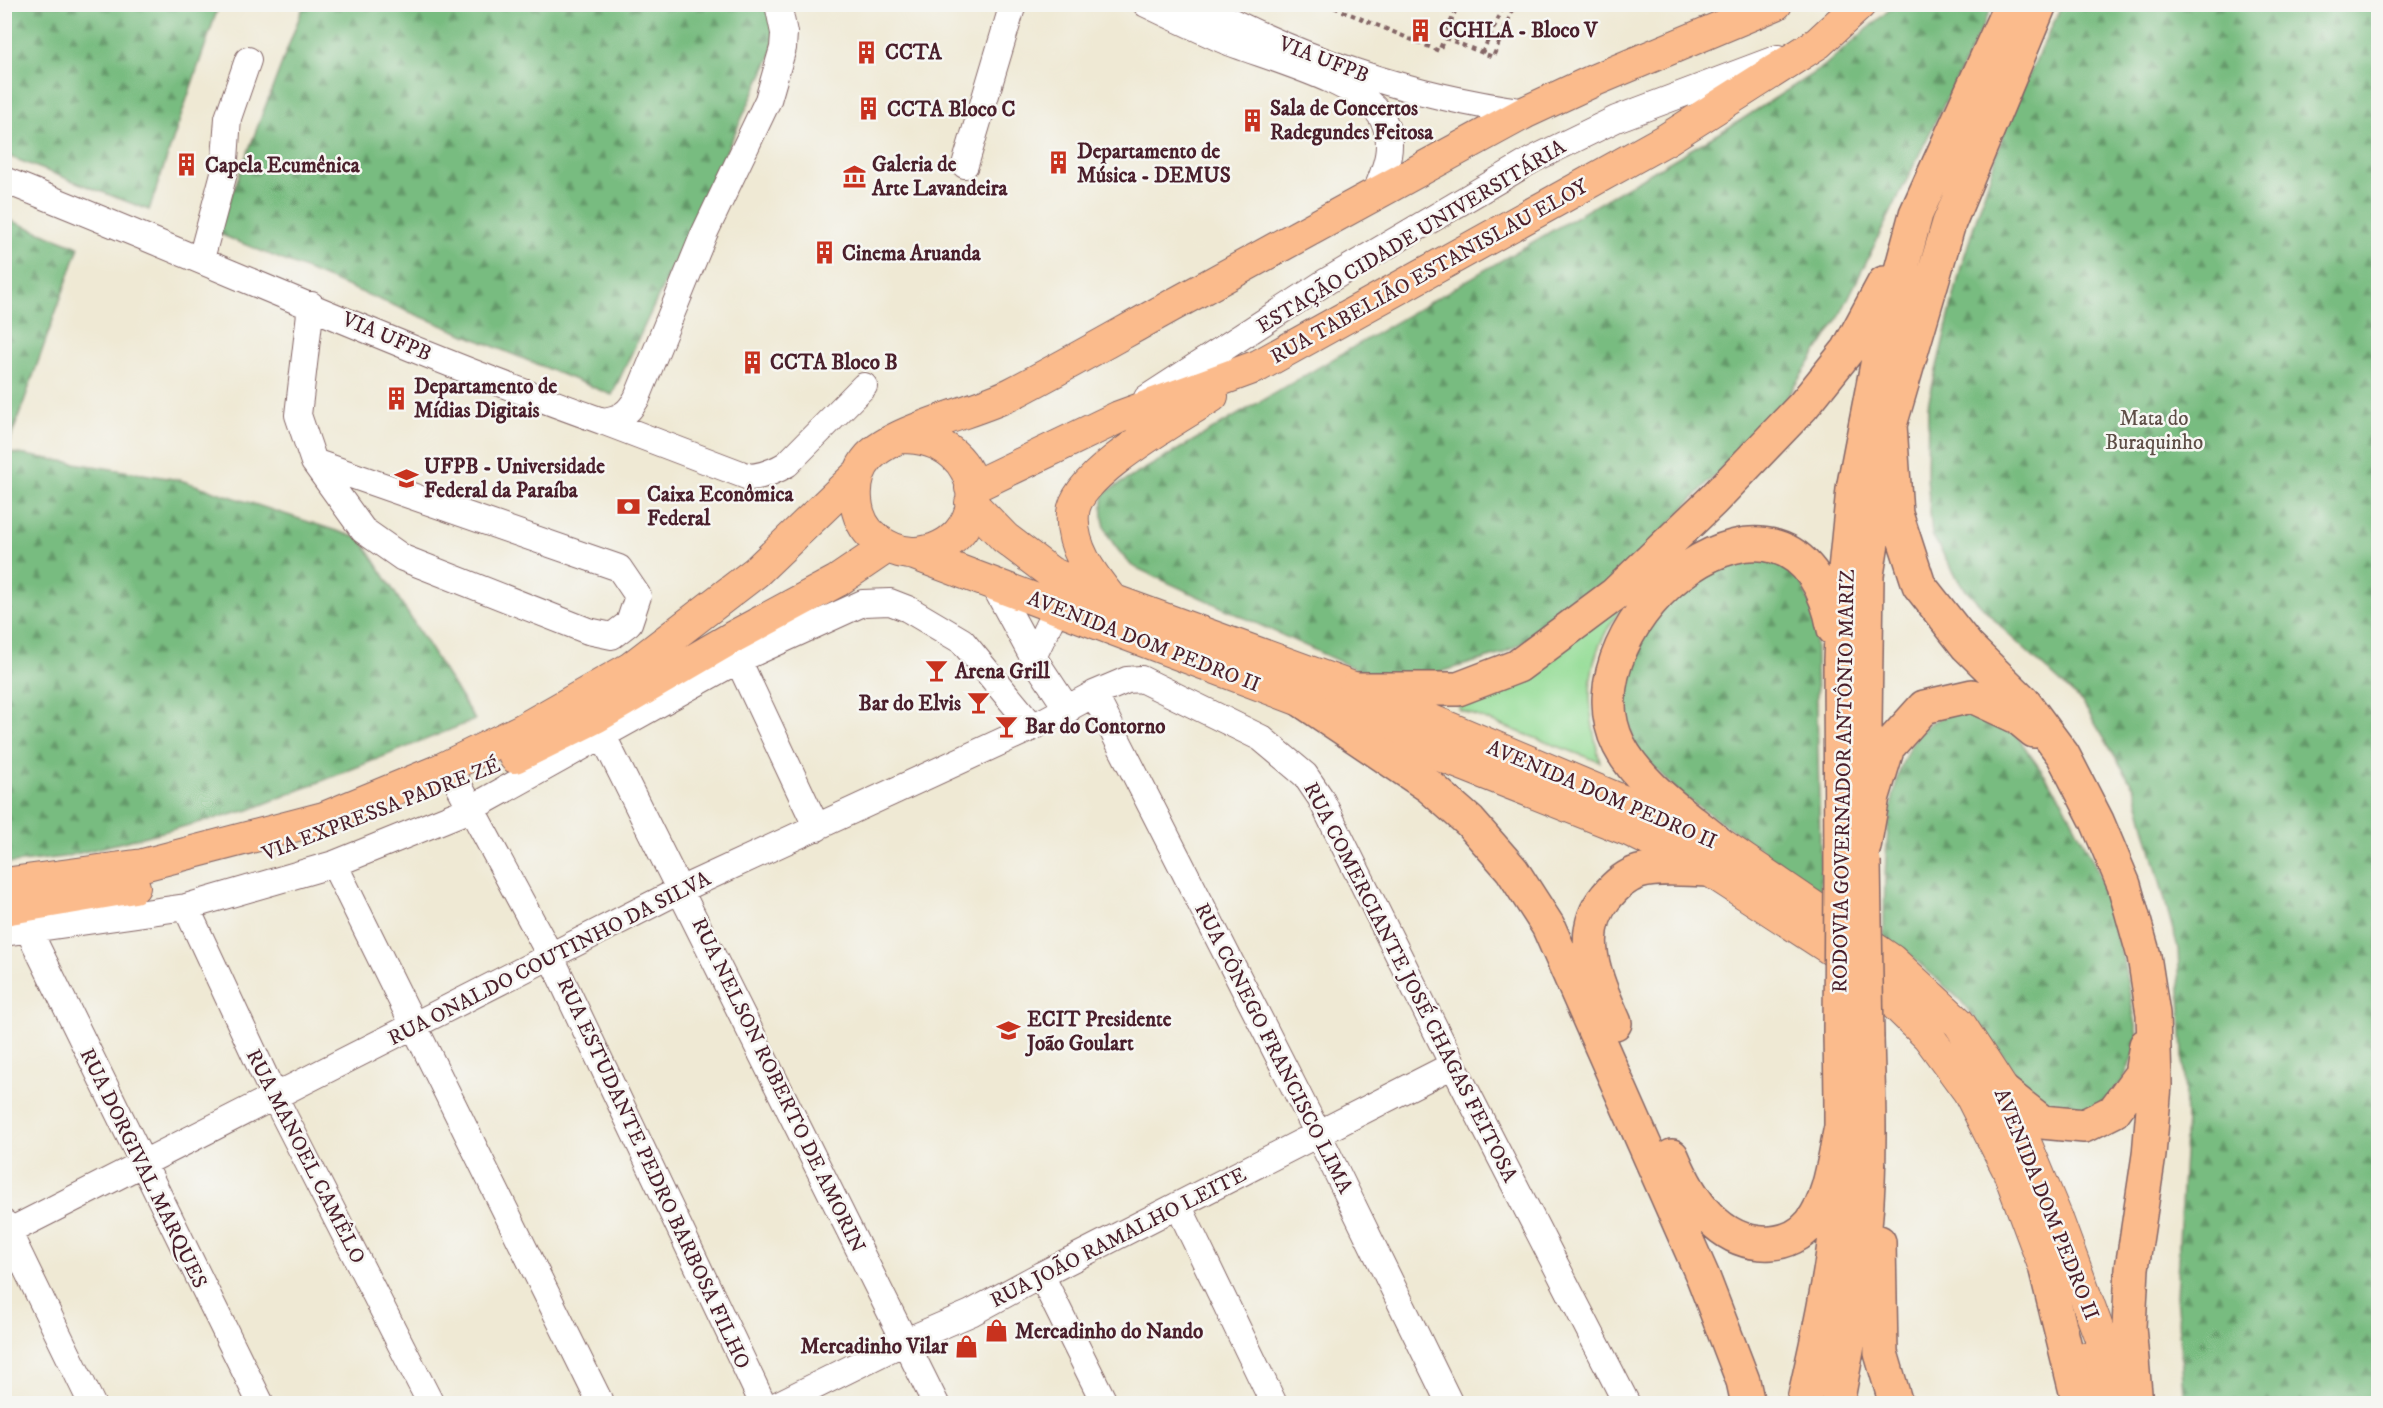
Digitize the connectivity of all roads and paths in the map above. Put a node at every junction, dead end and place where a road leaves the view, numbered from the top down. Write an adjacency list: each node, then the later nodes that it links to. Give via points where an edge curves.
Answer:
1 (778, 4): 29 (street, via 783,48 768,100 704,234 637,399 628,413)
2 (1013, 4): 20 (street)
3 (1146, 4): 22 (street, VIA UFPB, via 1222,39 1333,81 1360,96 1380,114 1390,138 1385,171)
4 (1198, 4): 19 (street, VIA UFPB, via 1249,30 1419,93)
5 (1458, 4): 15 (path)
6 (1486, 4): 14 (path)
7 (1505, 4): 14 (path)
8 (1515, 4): 17 (path, via 1493,57)
9 (1776, 4): 19 (main road)
10 (1860, 4): 16 (main road, RUA TABELIÃO ESTANISLAU ELOY)
11 (2011, 4): 23 (highway, RODOVIA GOVERNADOR ANTÔNIO MARIZ)
12 (2040, 4): 30 (highway, RODOVIA GOVERNADOR ANTÔNIO MARIZ, via 1949,223)
13 (1327, 5): 15 (path, via 1439,51)
14 (1503, 10): 17 (path)
15 (1445, 38): 17 (path)
16 (1818, 43): 26 (main road, RUA TABELIÃO ESTANISLAU ELOY, via 1667,139); 28 (street, ESTAÇÃO CIDADE UNIVERSITÁRIA, via 1616,119 1532,160 1327,281)
17 (1482, 53)
18 (248, 60): 24 (street, via 228,118 224,173)
19 (1526, 112): 22 (main road)
20 (964, 165)
21 (4, 180): 24 (street, VIA UFPB)
22 (1375, 194): 31 (main road, via 1008,395)
23 (1916, 214): 41 (highway, RODOVIA GOVERNADOR ANTÔNIO MARIZ, via 1880,348 1853,489); 42 (highway, via 1848,350 1803,406 1742,470 1615,594 1518,666 1458,689)
24 (201, 258): 25 (street, VIA UFPB)
25 (310, 305): 29 (street, VIA UFPB, via 522,393); 32 (street, via 298,415)
26 (1258, 366): 28 (main road, RUA TABELIÃO ESTANISLAU ELOY); 37 (main road, via 1114,460 1076,498 1072,512 1074,536 1082,558)
27 (864, 386): 29 (street, VIA UFPB, via 787,465 749,477)
28 (1119, 417): 34 (main road, RUA TABELIÃO ESTANISLAU ELOY)
29 (602, 421)
30 (1890, 425): 48 (highway, via 1896,514 1919,585 1967,646 2023,700); 52 (highway, RODOVIA GOVERNADOR ANTÔNIO MARIZ, via 1867,575)
31 (901, 437): 33 (main road, via 876,451); 34 (main road, via 930,440 954,453 966,468)
32 (314, 462): 32 (street, via 363,530 403,558 588,631 612,636 629,623 638,596 619,568)
33 (858, 474): 35 (main road, via 855,495 860,517 871,535); 54 (main road, VIA EXPRESSA PADRE ZÉ, via 756,572 631,668 522,730 438,771 324,818 143,866)
34 (971, 496): 35 (main road, via 965,524 952,540 934,551); 37 (main road, AVENIDA DOM PEDRO II, via 1027,557 1051,573)
35 (899, 550): 36 (main road, AVENIDA DOM PEDRO II); 49 (main road, VIA EXPRESSA PADRE ZÉ, via 735,636)
36 (994, 585): 38 (main road, AVENIDA DOM PEDRO II); 39 (street)
37 (1112, 600): 42 (main road, AVENIDA DOM PEDRO II)
38 (1057, 607): 39 (street); 44 (main road, AVENIDA DOM PEDRO II)
39 (1033, 657): 45 (street)
40 (738, 660): 46 (street, via 851,607 890,602 926,618 962,641); 47 (street); 50 (street)
41 (1840, 660): 51 (highway, via 1825,596 1811,571 1792,555 1774,547 1750,543 1711,552 1671,581 1644,610 1624,642 1613,674 1611,722 1619,745 1632,763); 52 (highway, RODOVIA GOVERNADOR ANTÔNIO MARIZ)
42 (1356, 689): 51 (main road, AVENIDA DOM PEDRO II)
43 (1094, 694): 45 (street, RUA ONALDO COUTINHO DA SILVA); 62 (street, RUA COMERCIANTE JOSÉ CHAGAS FEITOSA, via 1127,680 1151,683 1261,738 1305,775 1320,797); 66 (street, RUA CÔNEGO FRANCISCO LIMA)
44 (1303, 701): 51 (main road, AVENIDA DOM PEDRO II, via 1631,831); 84 (highway, via 1429,786 1470,822 1512,870 1548,926 1693,1255 1743,1381)
45 (1068, 710): 46 (street, RUA ONALDO COUTINHO DA SILVA)
46 (1033, 727): 50 (street, RUA ONALDO COUTINHO DA SILVA)
47 (603, 736): 49 (street); 55 (street, RUA NELSON ROBERTO DE AMORIN)
48 (2063, 755): 52 (highway, via 2017,717 1972,696 1924,707 1888,747); 60 (highway, via 2097,820 2124,885 2144,956)
49 (464, 796): 53 (street); 57 (main road, VIA EXPRESSA PADRE ZÉ, via 184,877 27,908); 59 (street, RUA ESTUDANTE PEDRO BARBOSA FILHO)
50 (817, 828): 55 (street, RUA ONALDO COUTINHO DA SILVA)
51 (1712, 855): 63 (main road, AVENIDA DOM PEDRO II, via 1891,960 1959,1023); 65 (highway, via 1626,878 1598,906 1589,941 1598,983 1682,1181 1702,1211 1726,1232 1753,1244 1785,1242 1810,1225 1823,1203); 70 (main road, AVENIDA DOM PEDRO II, via 1854,964 1928,1036 1969,1092 2008,1169)
52 (1856, 860): 65 (highway, RODOVIA GOVERNADOR ANTÔNIO MARIZ, bridge)
53 (334, 864): 56 (street); 61 (street)
54 (4, 884)
55 (682, 889): 59 (street, RUA ONALDO COUTINHO DA SILVA); 72 (street, RUA NELSON ROBERTO DE AMORIN)
56 (186, 907): 58 (street); 64 (street, RUA MANOEL CAMÊLO)
57 (4, 909)
58 (17, 932): 67 (street, RUA DORGIVAL MARQUES)
59 (550, 955): 61 (street, RUA ONALDO COUTINHO DA SILVA); 77 (street, RUA ESTUDANTE PEDRO BARBOSA FILHO)
60 (2153, 1014): 63 (highway, via 2141,1074 2114,1111 2084,1126 2042,1122); 91 (highway, via 2155,1085 2129,1327)
61 (412, 1025): 64 (street, RUA ONALDO COUTINHO DA SILVA); 76 (street)
62 (1453, 1065): 66 (street, RUA JOÃO RAMALHO LEITE); 83 (street, RUA COMERCIANTE JOSÉ CHAGAS FEITOSA)
63 (2004, 1092): 90 (main road, AVENIDA DOM PEDRO II)
64 (275, 1098): 67 (street, RUA ONALDO COUTINHO DA SILVA); 75 (street, RUA MANOEL CAMÊLO)
65 (1855, 1123): 85 (highway, RODOVIA GOVERNADOR ANTÔNIO MARIZ); 86 (highway, RODOVIA GOVERNADOR ANTÔNIO MARIZ, via 1865,1226); 87 (highway, via 1878,1209 1881,1353)
66 (1319, 1136): 68 (street, RUA JOÃO RAMALHO LEITE); 82 (street, RUA CÔNEGO FRANCISCO LIMA)
67 (141, 1164): 69 (street, RUA ONALDO COUTINHO DA SILVA); 74 (street, RUA DORGIVAL MARQUES)
68 (1178, 1204): 71 (street, RUA JOÃO RAMALHO LEITE); 81 (street)
69 (6, 1230): 73 (street)
70 (2046, 1270): 88 (highway); 89 (main road, AVENIDA DOM PEDRO II)
71 (1041, 1275): 72 (street, RUA JOÃO RAMALHO LEITE, via 971,1313); 80 (street)
72 (906, 1341): 78 (street, RUA JOÃO RAMALHO LEITE); 79 (street, RUA NELSON ROBERTO DE AMORIN)
73 (92, 1404)
74 (261, 1404)
75 (431, 1404)
76 (601, 1404)
77 (764, 1404)
78 (779, 1404)
79 (936, 1404)
80 (1105, 1404)
81 (1274, 1404)
82 (1450, 1404)
83 (1627, 1404)
84 (1748, 1404)
85 (1803, 1404)
86 (1837, 1404)
87 (1896, 1404)
88 (2079, 1404)
89 (2097, 1404)
90 (2125, 1404)
91 (2136, 1404)

